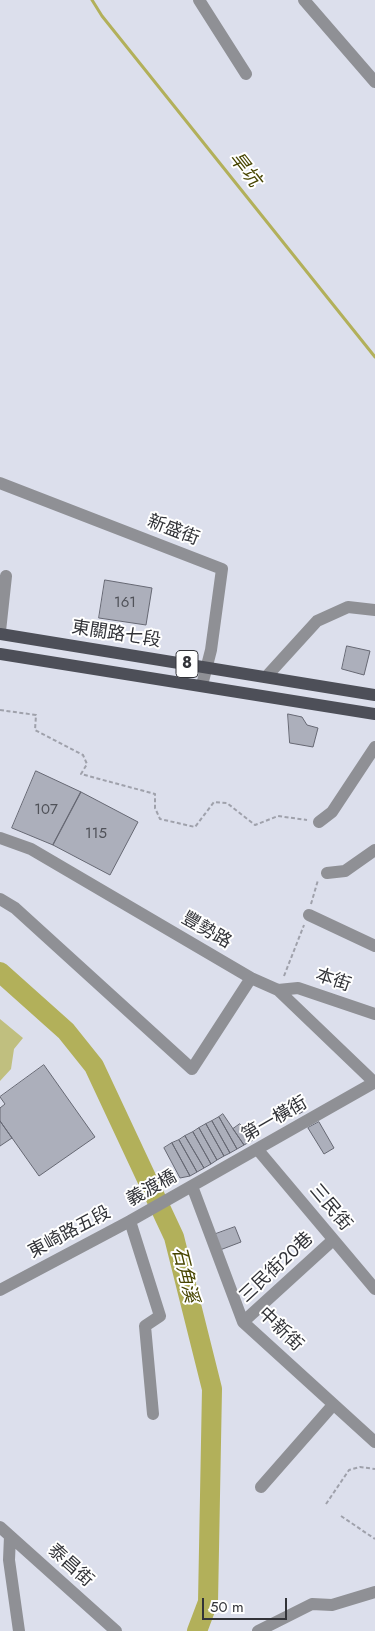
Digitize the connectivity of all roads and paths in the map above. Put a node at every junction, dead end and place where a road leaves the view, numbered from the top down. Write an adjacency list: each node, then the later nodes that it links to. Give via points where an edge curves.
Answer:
1 (199, 0): 3 (street)
2 (304, 0): 4 (street)
3 (246, 74)
4 (375, 82)
5 (0, 483): 10 (street, 新盛街, via 222,569)
6 (6, 576): 8 (street)
7 (375, 610): 11 (street, via 348,607 316,621)
8 (0, 632): 10 (main road, 東關路七段 / 8)
9 (0, 654): 12 (main road, 東關路七段 / 8)
10 (206, 668): 11 (main road, 東關路七段 / 8); 12 (street, 新盛街)
11 (266, 677): 13 (main road, 東關路七段 / 8)
12 (202, 685): 15 (main road, 東關路七段 / 8)
13 (375, 695)
14 (0, 710): 17 (path, via 36,715 35,730 83,755 87,764 81,774 155,794 155,808 160,819 196,827 214,802 227,803 256,825 278,816)
15 (375, 714)
16 (375, 747): 17 (street, via 332,812)
17 (319, 822)
18 (0, 838): 24 (street, 豐勢路, via 31,849)
19 (375, 850): 20 (street, via 346,871)
20 (327, 873): 22 (path, via 320,871)
21 (0, 899): 24 (street, via 16,908 192,1069)
22 (309, 915): 23 (street); 25 (path)
23 (375, 946)
24 (251, 978): 25 (street, 豐勢路)
25 (278, 990): 26 (street, 本街, via 298,988); 27 (street, 豐勢路)
26 (375, 1014)
27 (375, 1083): 28 (street, 第一橫街)
28 (258, 1150): 29 (street, 第一橫街); 31 (street, 三民街)
29 (192, 1186): 30 (street, 義渡橋); 34 (street, 中新街)
30 (130, 1222): 33 (street, 東崎路五段); 36 (street, via 160,1316 145,1326)
31 (333, 1240): 32 (street, 三民街); 34 (street, 三民街20巷)
32 (375, 1289)
33 (0, 1290)
34 (244, 1322): 35 (street, 中新街)
35 (332, 1405): 37 (street, 中新街); 39 (street)
36 (153, 1414)
37 (375, 1442)
38 (375, 1469): 40 (path, via 360,1467 349,1470)
39 (261, 1487)
40 (326, 1504)
41 (341, 1516): 44 (path)
42 (0, 1527): 43 (street, 泰昌街)
43 (10, 1536): 46 (street, via 9,1560); 47 (street, 泰昌街)
44 (375, 1539)
45 (375, 1592): 48 (street, via 332,1605 312,1604)
46 (19, 1631)
47 (116, 1631)
48 (258, 1631)

